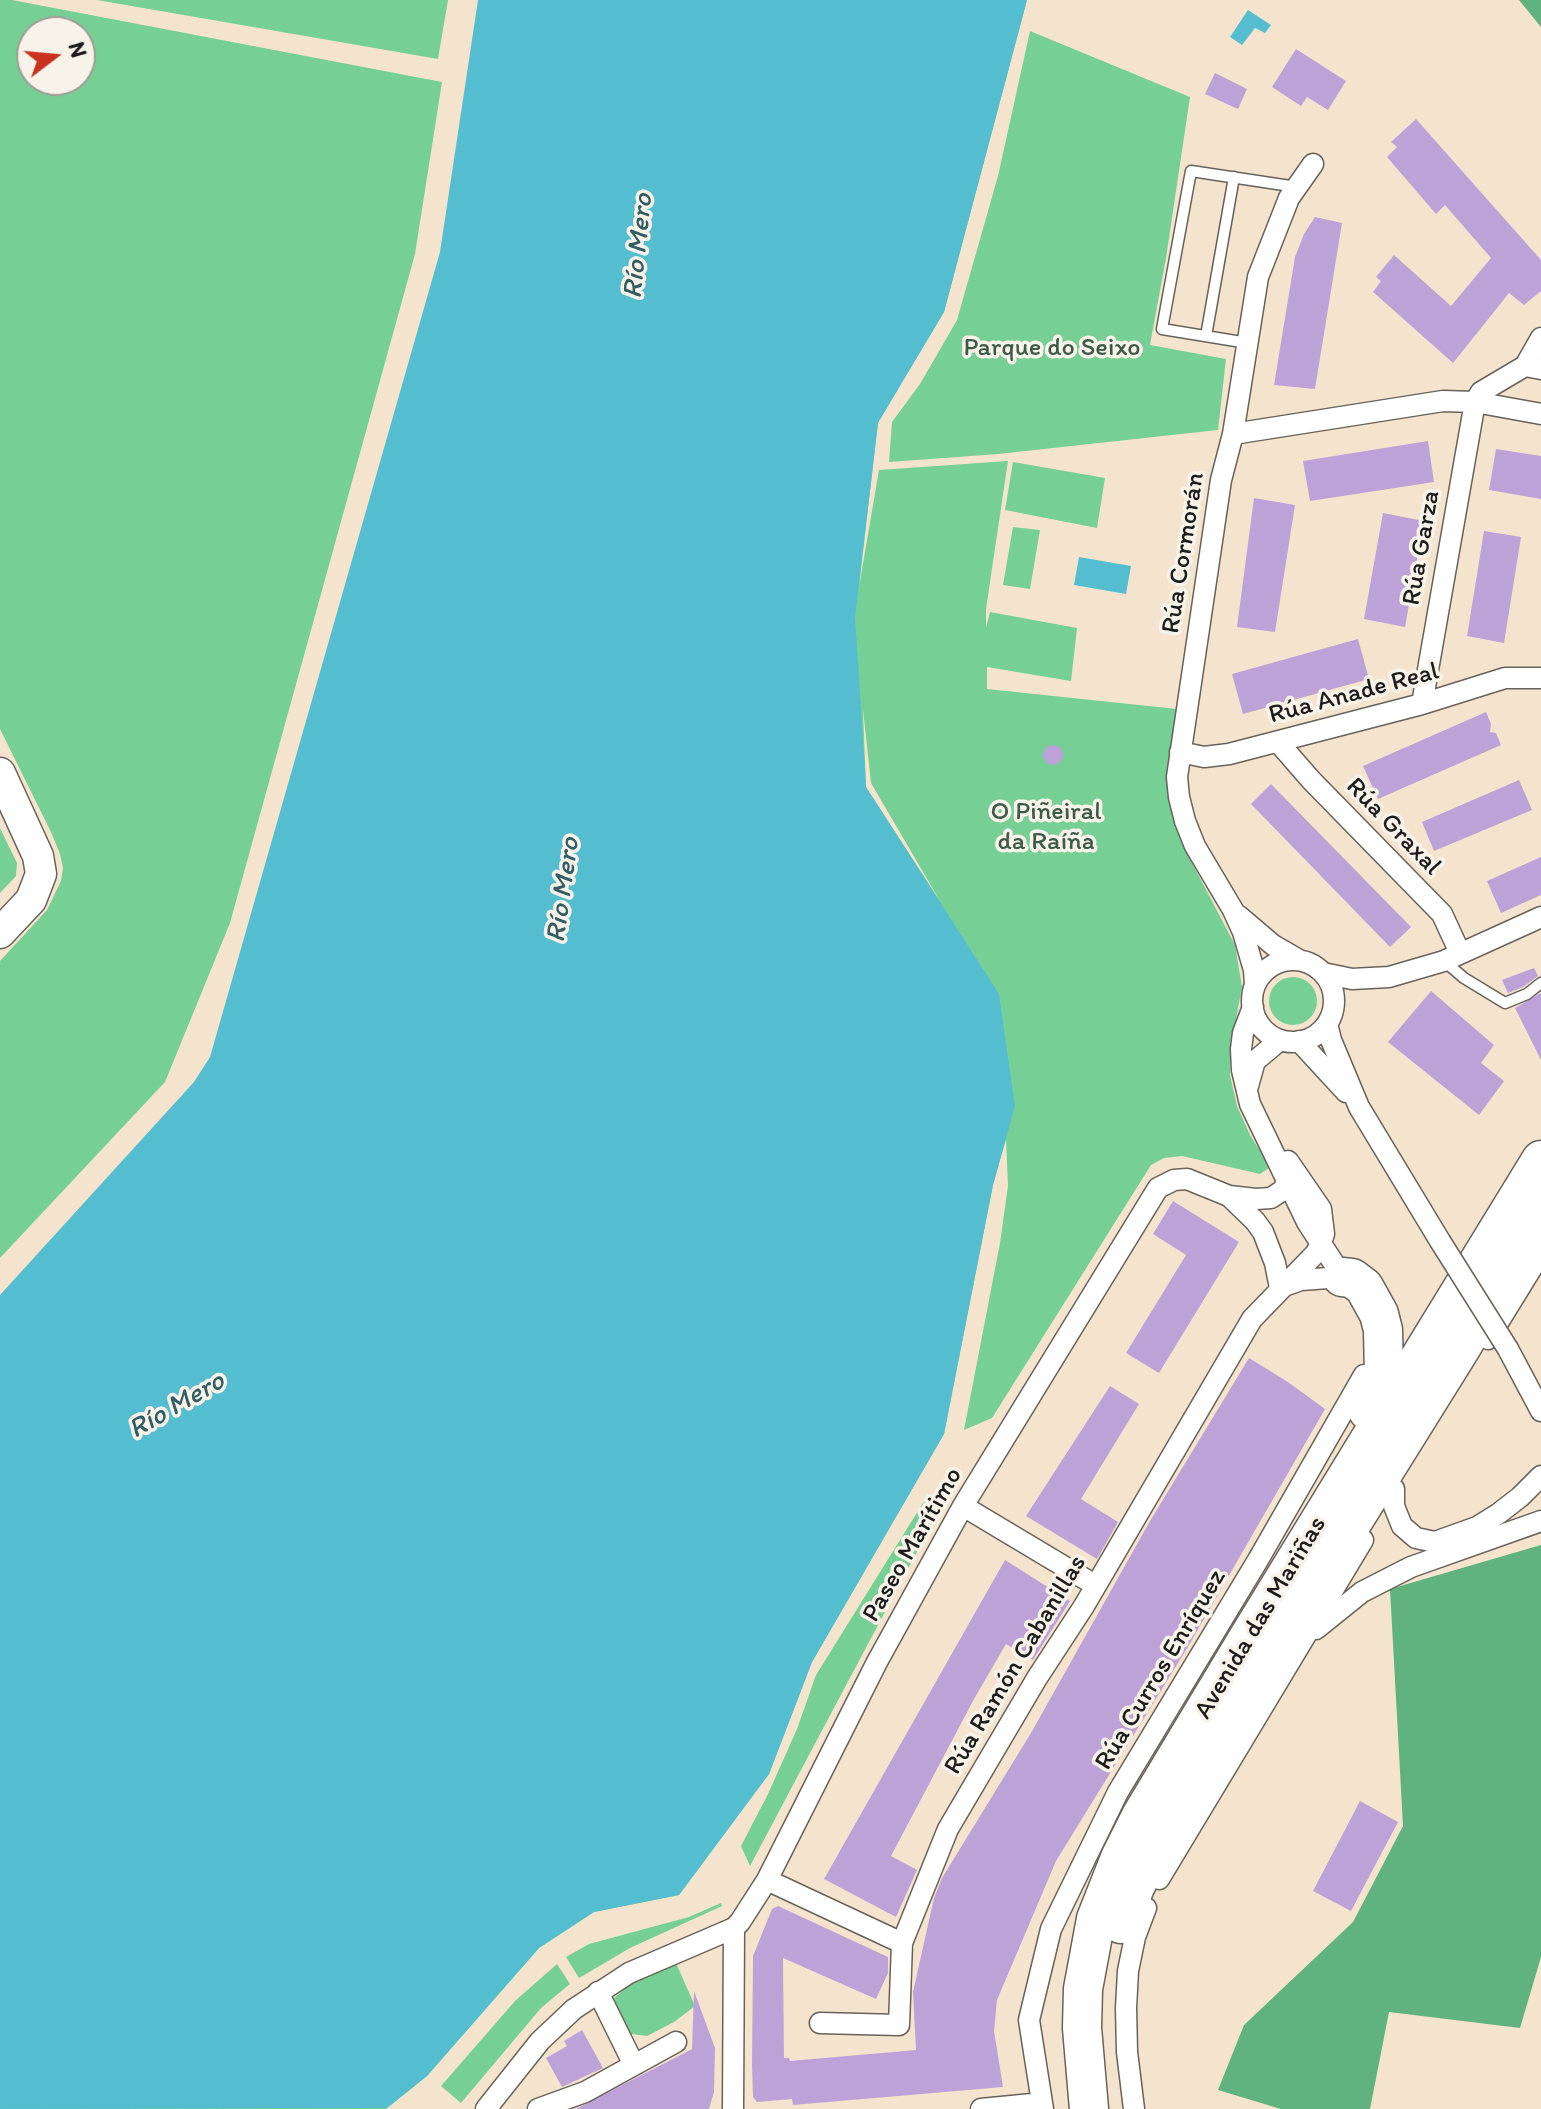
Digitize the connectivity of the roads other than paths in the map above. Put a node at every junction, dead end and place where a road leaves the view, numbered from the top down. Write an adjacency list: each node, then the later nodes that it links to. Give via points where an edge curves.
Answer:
1 (1313, 164): 3 (street, Rúa Cormorán)
2 (1234, 177): 3 (lane); 4 (lane); 4 (lane, via 1191,171 1162,329)
3 (1297, 187): 6 (street, Rúa Cormorán, via 1258,277)
4 (1206, 336): 6 (lane)
5 (1541, 338): 7 (street)
6 (1249, 343): 10 (street, Rúa Cormorán)
7 (1533, 367): 8 (street, via 1481,392)
8 (1475, 402): 9 (street); 10 (street, via 1443,401); 12 (street, Rúa Garza)
9 (1541, 414)
10 (1233, 434): 14 (street, Rúa Cormorán, via 1221,480)
11 (1541, 678): 12 (street, Rúa Anade Real, via 1505,678)
12 (1422, 704): 13 (street, Rúa Anade Real)
13 (1278, 742): 14 (street, Rúa Anade Real, via 1216,756); 19 (street, Rúa Graxal, via 1442,914)
14 (1180, 752): 16 (street, Rúa Cormorán, via 1179,797 1185,821)
15 (0, 773): 18 (street, via 41,874 31,900)
16 (1233, 910): 20 (street, Rúa Cormorán); 24 (street, Rúa Cormorán)
17 (1541, 917): 19 (street)
18 (0, 933)
19 (1452, 957): 22 (street); 23 (lane, via 1464,978 1505,1003)
20 (1299, 960): 21 (street); 24 (street, via 1278,963)
21 (1323, 973): 22 (street, via 1352,979); 26 (street, via 1333,990)
22 (1389, 977): 26 (street, via 1360,991)
23 (1541, 983)
24 (1255, 985): 25 (street)
25 (1253, 1007): 27 (street, via 1261,1027); 28 (street, via 1241,1049)
26 (1330, 1017): 27 (street, via 1315,1036); 29 (street, via 1331,1040)
27 (1289, 1041): 28 (street, via 1255,1061); 29 (street)
28 (1247, 1090): 30 (street)
29 (1359, 1107): 39 (street, bridge)
30 (1263, 1130): 32 (street, Rúa Curros Enríquez); 35 (street, via 1321,1209)
31 (1541, 1160): 46 (highway, Avenida das Mariñas)
32 (1287, 1182): 33 (street, Paseo Marítimo, via 1271,1198); 35 (street, Rúa Curros Enríquez)
33 (1229, 1196): 38 (street, via 1263,1232); 43 (street, Paseo Marítimo, via 1187,1179 1158,1188)
34 (1541, 1211): 61 (highway, Avenida das Mariñas, via 1256,1677 1135,1887 1117,1939 1106,2004)
35 (1320, 1245): 37 (street, Rúa Curros Enríquez); 38 (street, Rúa Ramón Cabanillas)
36 (1541, 1253): 42 (street)
37 (1342, 1277): 38 (street, via 1301,1280); 46 (highway, via 1364,1287 1379,1314 1384,1376 1290,1541); 55 (street, Rúa Curros Enríquez, via 1366,1318 1369,1358 1362,1381 1118,1792 1051,1929 1029,2020)
38 (1280, 1288): 45 (street, Rúa Ramón Cabanillas, via 1252,1319)
39 (1536, 1394): 40 (street)
40 (1541, 1411)
41 (1541, 1476): 42 (street, via 1498,1514 1435,1542 1416,1538 1402,1526)
42 (1394, 1489): 47 (street)
43 (963, 1506): 45 (street); 48 (street, Paseo Marítimo)
44 (1541, 1521): 47 (street, via 1411,1567 1362,1592 1319,1626)
45 (1095, 1585): 50 (street, Rúa Ramón Cabanillas, via 948,1829)
46 (1248, 1638): 60 (highway, Avenida das Mariñas, via 1141,1816 1103,1898 1083,1989)
47 (1287, 1667): 62 (street, via 1164,1870 1135,1937 1126,2008)
48 (767, 1880): 49 (street, Paseo Marítimo); 50 (street)
49 (734, 1928): 51 (street); 58 (street)
50 (902, 1943): 52 (street, Rúa Ramón Cabanillas, via 899,2025)
51 (598, 1992): 54 (street); 56 (street, via 540,2041)
52 (820, 2023)
53 (676, 2042): 54 (street)
54 (634, 2065): 57 (street, via 585,2092)
55 (1043, 2106): 59 (street)
56 (486, 2109)
57 (538, 2109)
58 (733, 2109)
59 (981, 2109)
60 (1089, 2109)
61 (1114, 2109)
62 (1134, 2109)

